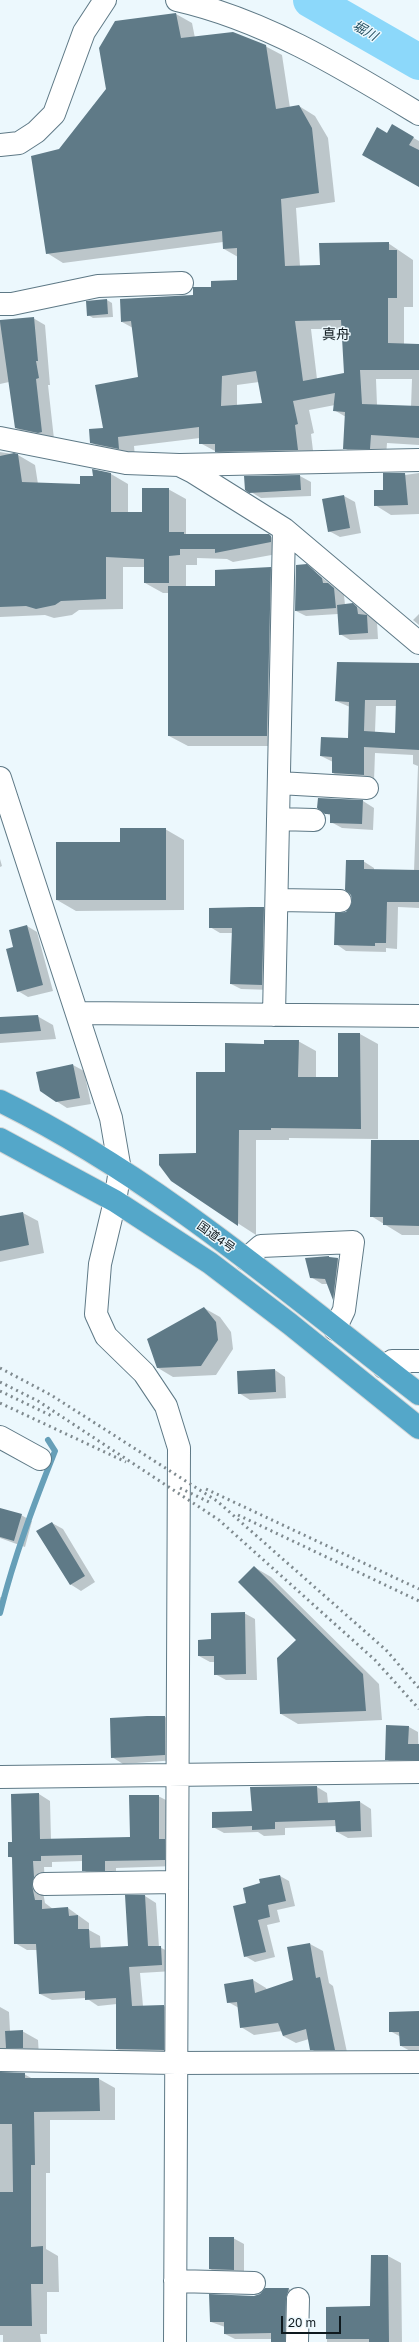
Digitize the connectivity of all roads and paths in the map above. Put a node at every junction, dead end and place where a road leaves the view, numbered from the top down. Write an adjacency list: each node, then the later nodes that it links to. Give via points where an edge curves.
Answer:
1 (105, 0): 4 (street, via 84,32 54,114 36,132 19,143)
2 (177, 0): 3 (street, via 205,6 274,34 352,74)
3 (419, 114)
4 (0, 145)
5 (182, 283): 6 (street, via 98,286 12,304)
6 (0, 304)
7 (0, 438): 9 (street, via 126,463)
8 (419, 460): 9 (street)
9 (179, 465): 10 (street)
10 (284, 529): 11 (street); 13 (street)
11 (419, 643)
12 (0, 778): 19 (street)
13 (279, 784): 14 (street); 15 (street)
14 (366, 788)
15 (278, 819): 16 (street); 17 (street)
16 (314, 820)
17 (277, 900): 18 (street); 20 (street)
18 (340, 901)
19 (78, 1013): 20 (street); 24 (street, via 111,1118)
20 (274, 1015): 21 (street)
21 (419, 1016)
22 (0, 1101): 24 (highway, 国道4号, via 44,1122)
23 (0, 1139): 25 (highway, 国道4号)
24 (120, 1170): 25 (street); 26 (highway, 国道4号)
25 (115, 1202): 31 (highway, 国道4号, via 210,1263); 35 (street, via 100,1264 96,1314 106,1336 144,1373 166,1406 179,1448)
26 (246, 1259): 27 (highway, 国道4号); 27 (street, via 261,1246 353,1242 344,1310)
27 (335, 1329): 29 (highway, 国道4号)
28 (419, 1361): 29 (street, via 392,1361)
29 (384, 1367): 30 (highway, 国道4号)
30 (419, 1394)
31 (419, 1428)
32 (0, 1437): 33 (street)
33 (40, 1459)
34 (419, 1772): 35 (street)
35 (176, 1775): 36 (street); 37 (street)
36 (0, 1777)
37 (176, 1882): 38 (street); 41 (street)
38 (44, 1884)
39 (0, 2060): 41 (street)
40 (419, 2062): 41 (street)
41 (176, 2063): 42 (street)
42 (175, 2281): 43 (street); 45 (street)
43 (254, 2283)
44 (298, 2299): 46 (street)
45 (175, 2342)
46 (297, 2342)

